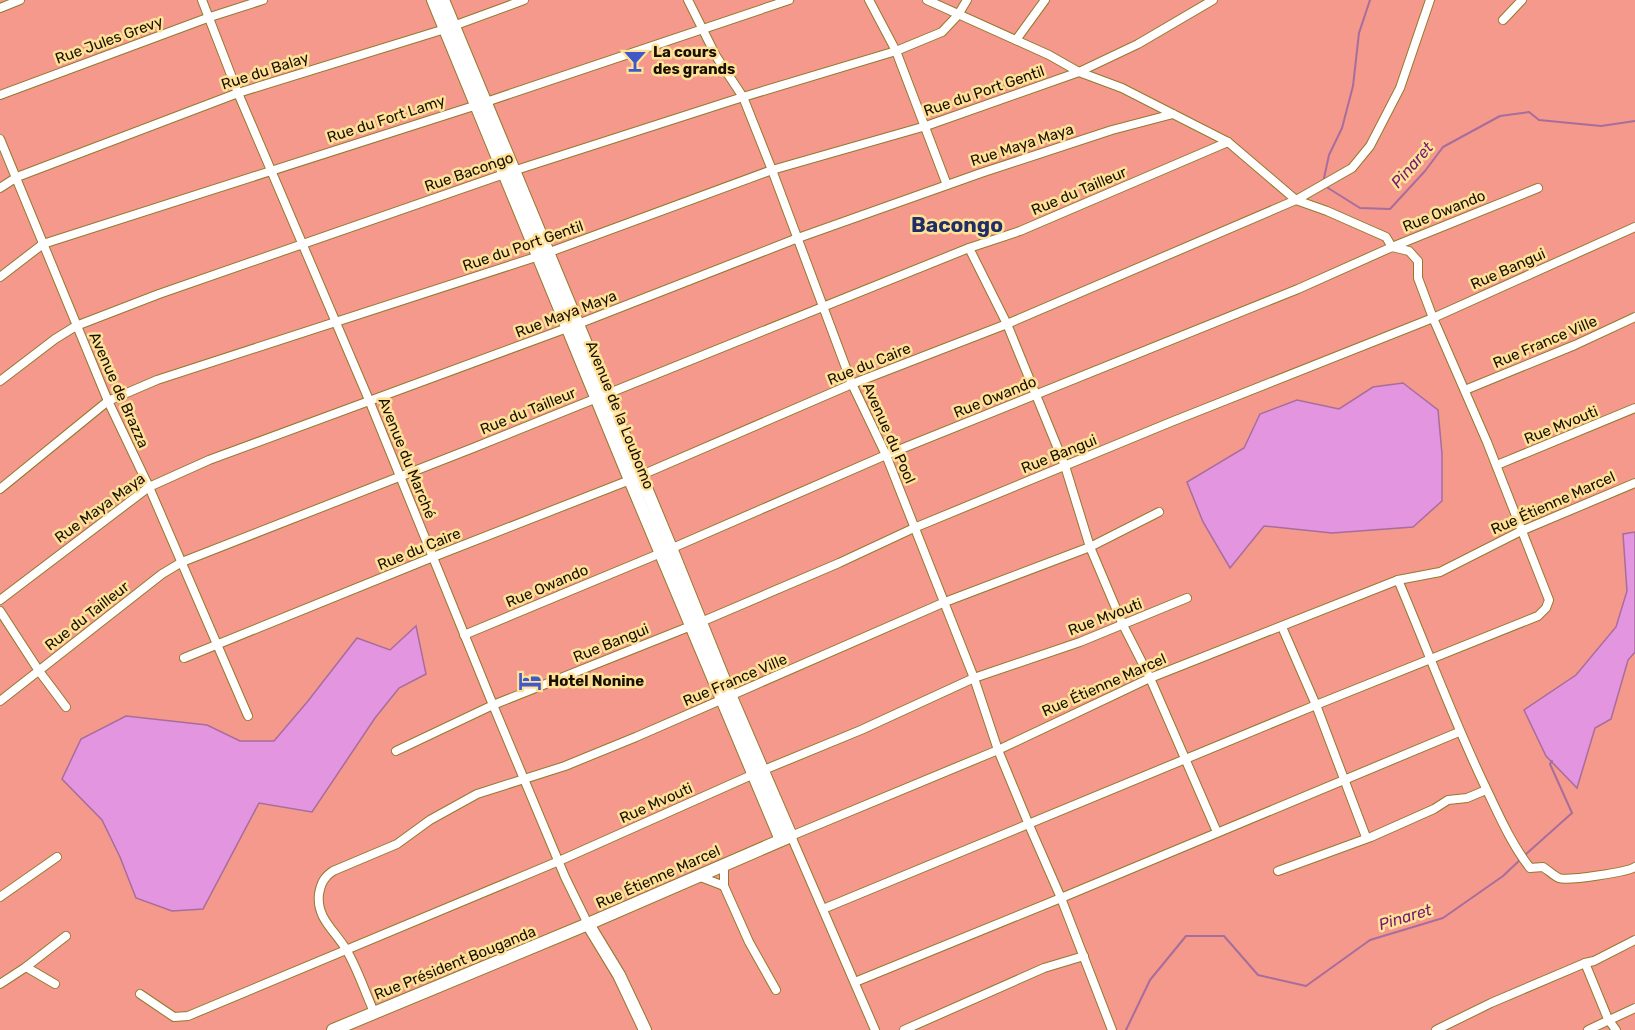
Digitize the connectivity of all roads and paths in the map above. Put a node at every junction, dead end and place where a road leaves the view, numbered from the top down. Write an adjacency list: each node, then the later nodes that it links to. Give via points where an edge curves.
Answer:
1 (20, 0): 16 (street)
2 (202, 0): 18 (street, Avenue du Marché)
3 (263, 0): 18 (street, Rue Jules Grevy)
4 (433, 0): 20 (street, Avenue de la Loubomo)
5 (443, 0): 20 (street, Avenue de la Loubomo)
6 (524, 0): 20 (street, Rue du Balay)
7 (688, 0): 21 (street, Avenue du Pool)
8 (789, 0): 21 (street, Rue du Fort Lamy)
9 (869, 0): 23 (street)
10 (927, 0): 17 (street)
11 (967, 0): 17 (street, Rue Bacongo)
12 (1045, 0): 22 (street)
13 (1213, 0): 24 (street, Rue du Port Gentil, via 1138,44)
14 (1430, 0): 40 (street, Rue du Caire, via 1400,88 1367,151 1352,168)
15 (1522, 0): 19 (street)
16 (0, 8)
17 (958, 15): 22 (street); 23 (street, Rue Bacongo, via 942,32)
18 (210, 17): 25 (street, Avenue du Marché); 26 (street, Rue Jules Grevy)
19 (1503, 20)
20 (449, 27): 25 (street, Rue du Balay); 28 (street, Avenue de la Loubomo)
21 (704, 29): 27 (street, Avenue du Pool, via 716,57); 28 (street, Rue du Fort Lamy)
22 (1016, 40): 24 (street)
23 (896, 51): 27 (street, Rue Bacongo); 30 (street)
24 (1079, 72): 29 (street); 30 (street, Rue du Port Gentil)
25 (238, 93): 33 (street, Avenue du Marché); 36 (street, Rue du Balay)
26 (0, 95)
27 (742, 97): 34 (street, Avenue du Pool); 35 (street, Rue Bacongo)
28 (481, 103): 33 (street, Rue du Fort Lamy); 35 (street, Avenue de la Loubomo)
29 (1173, 114): 32 (street); 37 (street, Rue Maya Maya, via 1112,130)
30 (926, 126): 34 (street, Rue du Port Gentil); 37 (street)
31 (0, 139): 36 (street, Avenue de Brazza)
32 (1228, 142): 40 (street); 46 (street, Rue du Tailleur, via 1020,231)
33 (271, 170): 43 (street, Rue du Fort Lamy); 44 (street, Avenue du Marché)
34 (772, 170): 42 (street, Avenue du Pool); 47 (street, Rue du Port Gentil)
35 (509, 173): 44 (street, Rue Bacongo); 47 (street, Avenue de la Loubomo)
36 (17, 177): 38 (street, Rue du Balay); 43 (street, Avenue de Brazza)
37 (947, 185): 42 (street, Rue Maya Maya)
38 (0, 188)
39 (1538, 188): 45 (street, Rue Owando)
40 (1296, 200): 45 (street, via 1386,237); 53 (street, Rue du Caire)
41 (1635, 227): 51 (street, Rue Bangui)
42 (798, 237): 49 (street, Avenue du Pool); 55 (street, Rue Maya Maya)
43 (43, 244): 48 (street, Rue du Fort Lamy); 54 (street, Avenue de Brazza)
44 (301, 244): 52 (street, Avenue du Marché); 54 (street, Rue Bacongo)
45 (1392, 247): 51 (street, via 1409,251 1418,261 1418,278); 59 (street, Rue Owando)
46 (969, 248): 49 (street, Rue du Tailleur); 53 (street)
47 (543, 254): 52 (street, Rue du Port Gentil); 55 (street, Avenue de la Loubomo)
48 (0, 277)
49 (823, 306): 57 (street, Avenue du Pool); 60 (street, Rue du Tailleur)
50 (1635, 317): 58 (street, Rue France Ville)
51 (1433, 318): 58 (street); 66 (street, Rue Bangui)
52 (336, 322): 61 (street, Avenue du Marché); 62 (street, Rue du Port Gentil, via 157,380)
53 (1007, 324): 57 (street, Rue du Caire); 59 (street)
54 (76, 326): 56 (street, Rue Bacongo); 62 (street, Avenue de Brazza)
55 (573, 326): 60 (street, Avenue de la Loubomo); 61 (street, Rue Maya Maya)
56 (0, 381)
57 (852, 384): 64 (street, Avenue du Pool); 68 (street, Rue du Caire)
58 (1466, 390): 65 (street)
59 (1036, 395): 64 (street, Rue Owando); 66 (street)
60 (602, 396): 67 (street, Rue du Tailleur); 68 (street, Avenue de la Loubomo)
61 (369, 400): 67 (street, Avenue du Marché); 70 (street, Rue Maya Maya)
62 (108, 401): 70 (street, Avenue de Brazza); 71 (street, Rue du Port Gentil)
63 (1635, 408): 65 (street, Rue Mvouti)
64 (886, 455): 73 (street, Avenue du Pool); 76 (street, Rue Owando)
65 (1497, 465): 74 (street)
66 (1065, 466): 73 (street, Rue Bangui); 75 (street)
67 (400, 475): 77 (street, Avenue du Marché); 78 (street, Rue du Tailleur)
68 (636, 478): 76 (street, Avenue de la Loubomo); 77 (street, Rue du Caire)
69 (1635, 483): 74 (street, Rue Étienne Marcel)
70 (149, 486): 78 (street, Avenue de Brazza); 81 (street, Rue Maya Maya)
71 (0, 489)
72 (1159, 512): 75 (street, Rue France Ville)
73 (914, 528): 82 (street, Avenue du Pool); 84 (street, Rue Bangui)
74 (1521, 531): 79 (street, Rue Étienne Marcel, via 1440,572); 90 (street, via 1548,600 1546,608 1538,616)
75 (1090, 547): 82 (street, Rue France Ville); 85 (street)
76 (666, 551): 84 (street, Avenue de la Loubomo); 87 (street, Rue Owando)
77 (433, 557): 87 (street, Avenue du Marché); 88 (street, Rue du Caire)
78 (182, 562): 88 (street, Avenue de Brazza); 91 (street, Rue du Tailleur)
79 (1398, 580): 86 (street, Rue Étienne Marcel); 90 (street)
80 (1187, 598): 85 (street, Rue Mvouti)
81 (0, 600)
82 (945, 602): 92 (street, Avenue du Pool); 94 (street, Rue France Ville)
83 (0, 611): 91 (street)
84 (696, 624): 94 (street, Avenue de la Loubomo); 96 (street, Rue Bangui)
85 (1123, 625): 92 (street, Rue Mvouti); 93 (street)
86 (1282, 627): 93 (street, Rue Étienne Marcel); 97 (street)
87 (464, 635): 96 (street, Avenue du Marché)
88 (217, 644): 89 (street, Rue du Caire); 99 (street, Avenue de Brazza)
89 (184, 658)
90 (1432, 659): 97 (street); 100 (street)
91 (39, 671): 95 (street, Rue du Tailleur); 98 (street)
92 (974, 678): 101 (street, Avenue du Pool); 104 (street, Rue Mvouti)
93 (1150, 678): 101 (street, Rue Étienne Marcel); 103 (street)
94 (727, 699): 104 (street, Avenue de la Loubomo); 105 (street, Rue France Ville)
95 (0, 700)
96 (493, 705): 102 (street, Rue Bangui); 105 (street, Avenue du Marché)
97 (1316, 705): 103 (street); 106 (street)
98 (66, 707)
99 (248, 716)
100 (1459, 732): 106 (street); 107 (street)
101 (998, 750): 108 (street, Avenue du Pool); 111 (street, Rue Étienne Marcel)
102 (396, 751)
103 (1185, 759): 108 (street); 109 (street)
104 (759, 773): 111 (street, Avenue de la Loubomo); 113 (street, Rue Mvouti)
105 (524, 779): 113 (street, Avenue du Marché); 125 (street, Rue France Ville, via 477,794 397,844 326,876 318,905)
106 (1344, 779): 109 (street); 110 (street)
107 (1486, 790): 110 (street, via 1448,800); 115 (street, via 1503,827 1530,868 1543,867 1559,878 1577,879)
108 (1029, 825): 120 (street, Avenue du Pool); 121 (street)
109 (1217, 832): 120 (street)
110 (1366, 837): 116 (street)
111 (786, 838): 114 (street, Rue Étienne Marcel); 121 (street, via 799,853)
112 (57, 857): 119 (street)
113 (559, 861): 122 (street, Avenue du Marché); 125 (street, Rue Mvouti)
114 (724, 865): 117 (street, Rue Étienne Marcel); 118 (street)
115 (1635, 867)
116 (1278, 871)
117 (698, 876): 118 (street); 122 (street, Rue Étienne Marcel)
118 (724, 886): 132 (street)
119 (0, 897)
120 (1061, 898): 126 (street, Avenue du Pool); 129 (street)
121 (823, 909): 129 (street)
122 (588, 924): 135 (street, Rue Président Bouganda); 138 (street, via 619,975)
123 (66, 936): 128 (street)
124 (1635, 940): 127 (street)
125 (346, 950): 133 (street, Rue Mvouti, via 182,1018 174,1017); 135 (street)
126 (1083, 956): 140 (street, via 1044,968); 141 (street, Avenue du Pool)
127 (1585, 963): 136 (street); 142 (street)
128 (26, 967): 130 (street); 131 (street)
129 (855, 982): 139 (street)
130 (0, 984)
131 (55, 984)
132 (776, 990)
133 (140, 994)
134 (1635, 1008): 136 (street)
135 (375, 1012): 137 (street, Rue Président Bouganda)
136 (1608, 1019): 143 (street); 144 (street)
137 (333, 1030)
138 (645, 1030)
139 (875, 1030)
140 (903, 1030)
141 (1112, 1030)
142 (1436, 1030)
143 (1588, 1030)
144 (1616, 1030)

